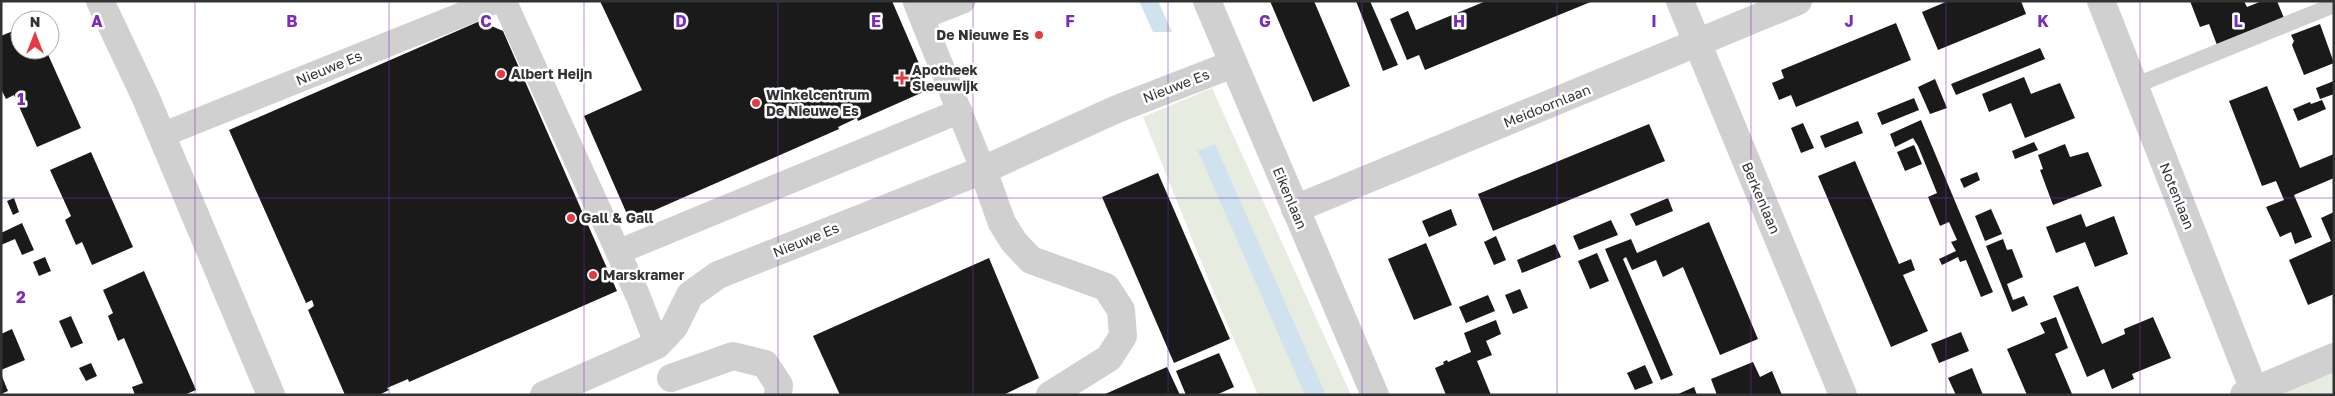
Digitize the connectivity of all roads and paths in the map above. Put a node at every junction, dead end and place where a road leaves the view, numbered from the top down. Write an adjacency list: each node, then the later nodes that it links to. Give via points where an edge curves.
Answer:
1 (100, 1): 15 (street)
2 (496, 1): 15 (street, Nieuwe Es)
3 (504, 1): 18 (street)
4 (962, 1): 10 (street)
5 (1206, 1): 12 (street, Eikenlaan)
6 (1680, 1): 11 (street, Berkenlaan)
7 (1798, 1): 11 (street, Meidoornlaan)
8 (2101, 1): 13 (street, Notenlaan)
9 (2334, 5): 13 (lane)
10 (919, 9): 14 (street)
11 (1697, 44): 17 (street, Meidoornlaan); 28 (street, Berkenlaan)
12 (1233, 64): 16 (street, Nieuwe Es, via 1117,109); 17 (street, Eikenlaan)
13 (2134, 86): 22 (street, Notenlaan)
14 (960, 110): 16 (street); 18 (street)
15 (162, 136): 23 (street)
16 (983, 170): 19 (street, Nieuwe Es, via 718,275 690,295 674,327); 26 (street, via 1002,223 1031,260 1106,287 1121,310 1123,336 1109,358)
17 (1295, 209): 27 (street, Eikenlaan)
18 (618, 252): 19 (street)
19 (657, 345): 21 (street); 24 (street, Nieuwe Es)
20 (2334, 357): 22 (street)
21 (674, 387): 25 (street, via 733,356 765,364 779,386)
22 (2249, 393)
23 (271, 395)
24 (544, 395)
25 (778, 395)
26 (1050, 395)
27 (1375, 395)
28 (1842, 395)

